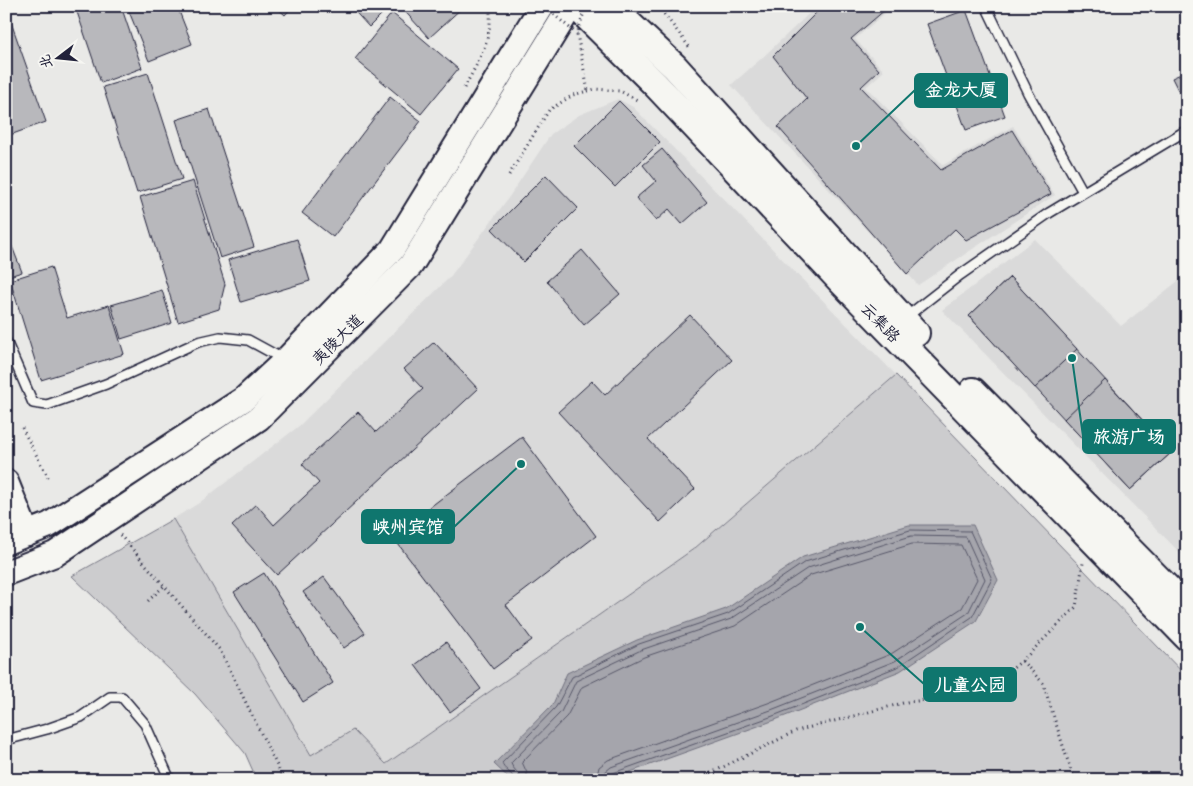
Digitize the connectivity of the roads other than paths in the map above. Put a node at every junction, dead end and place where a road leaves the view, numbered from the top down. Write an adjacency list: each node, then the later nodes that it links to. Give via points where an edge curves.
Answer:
1 (542, 6): 10 (main road, 夷陵大道, via 392,250)
2 (571, 6): 13 (main road, 夷陵大道, via 411,265 259,418 56,554)
3 (576, 6): 15 (main road, 云集路)
4 (610, 6): 8 (main road, 云集路, via 675,67)
5 (986, 6): 7 (lane, via 1028,93)
6 (1187, 130): 7 (lane)
7 (1083, 192): 8 (lane, via 960,275)
8 (903, 320): 14 (main road, 云集路)
9 (6, 341): 10 (lane, via 33,403 47,405 106,384 198,342 220,337 248,340)
10 (286, 360): 12 (main road, 夷陵大道, via 244,399 49,525)
11 (6, 482): 12 (main road)
12 (17, 538)
13 (6, 573)
14 (1187, 608)
15 (1187, 637)
16 (6, 740): 17 (lane, via 81,717 110,697 122,697 145,724)
17 (170, 780)

